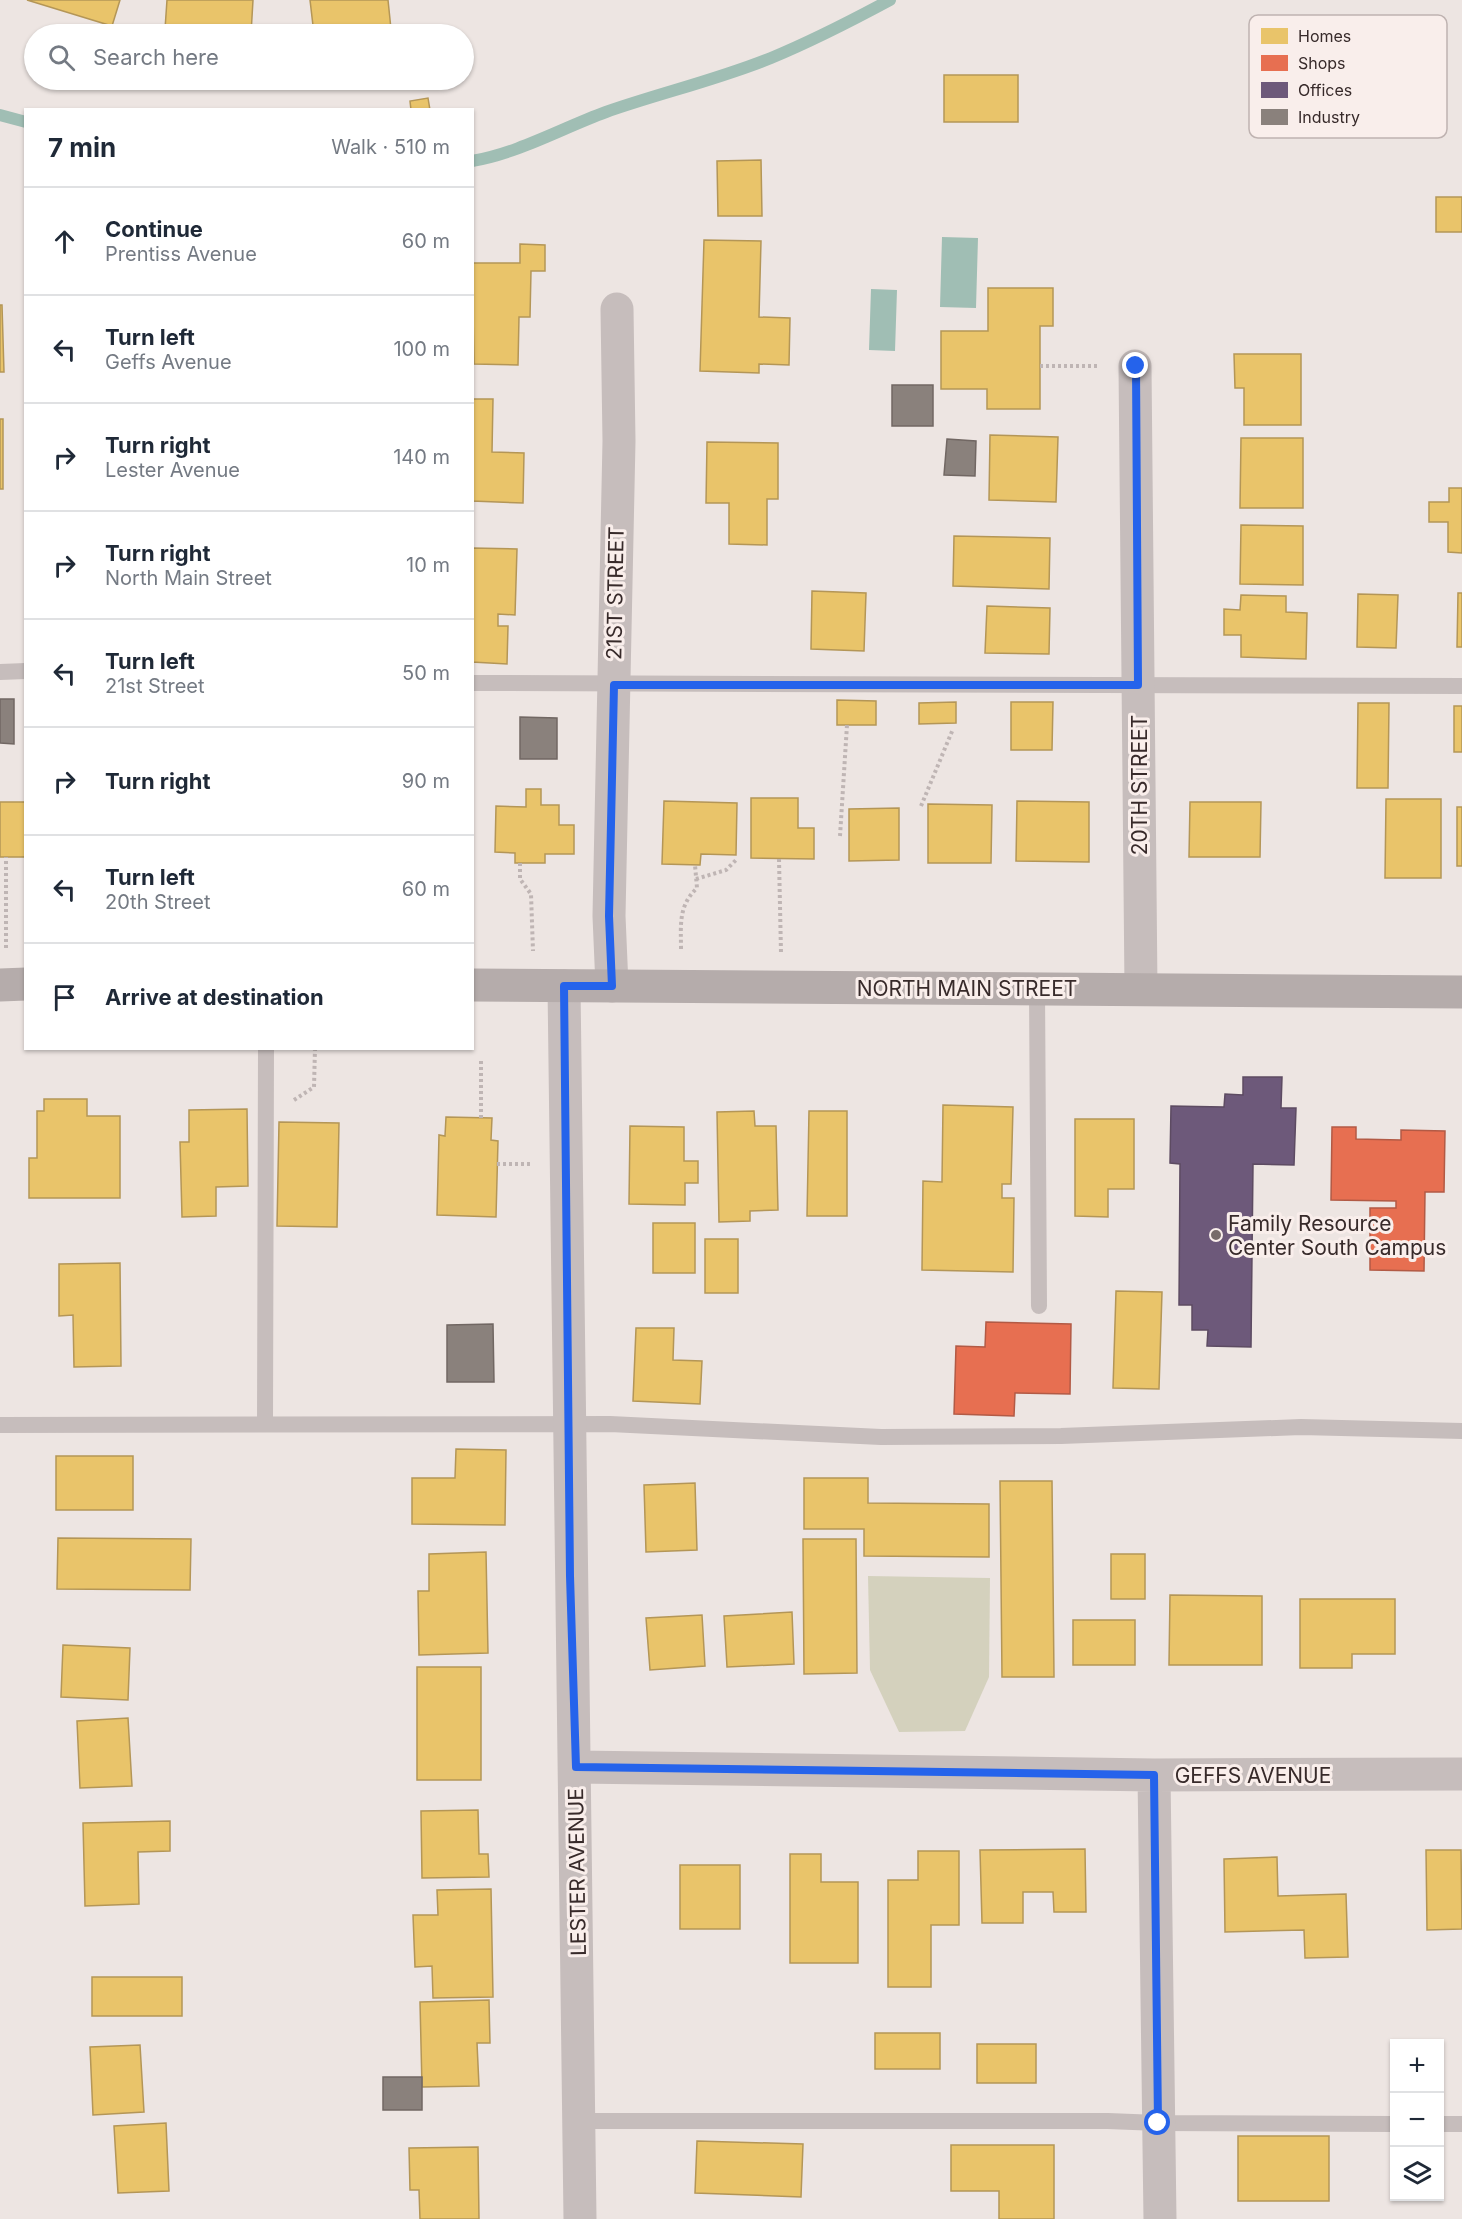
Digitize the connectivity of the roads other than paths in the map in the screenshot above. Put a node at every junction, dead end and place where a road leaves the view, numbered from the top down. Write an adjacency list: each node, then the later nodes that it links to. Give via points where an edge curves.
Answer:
1 (617, 309): 6 (street, 21ST STREET, via 619,441)
2 (1136, 366): 7 (street, 20TH STREET)
3 (24, 671): 4 (lane)
4 (0, 672)
5 (474, 684): 6 (lane)
6 (614, 685): 7 (lane); 11 (street, 21ST STREET, via 609,916)
7 (1138, 685): 8 (lane); 13 (street, 20TH STREET)
8 (1462, 686)
9 (474, 985): 10 (main road, NORTH MAIN STREET)
10 (564, 986): 11 (main road, NORTH MAIN STREET); 18 (street, LESTER AVENUE)
11 (612, 986): 12 (main road, NORTH MAIN STREET)
12 (1037, 989): 13 (main road, NORTH MAIN STREET); 16 (lane)
13 (1141, 989): 14 (main road, NORTH MAIN STREET)
14 (1462, 992)
15 (266, 1050): 17 (lane)
16 (1039, 1306)
17 (265, 1424): 18 (lane); 19 (lane)
18 (569, 1424): 20 (lane, via 881,1437 1061,1436 1301,1427); 21 (street, LESTER AVENUE)
19 (0, 1425)
20 (1462, 1431)
21 (576, 1767): 23 (street, GEFFS AVENUE); 24 (street, LESTER AVENUE)
22 (1462, 1774): 23 (street, GEFFS AVENUE)
23 (1154, 1775): 25 (street)
24 (579, 2121): 25 (lane); 29 (street, LESTER AVENUE)
25 (1158, 2123): 26 (lane); 30 (street)
26 (1390, 2124)
27 (1444, 2124): 28 (lane)
28 (1462, 2124)
29 (580, 2219)
30 (1160, 2219)

